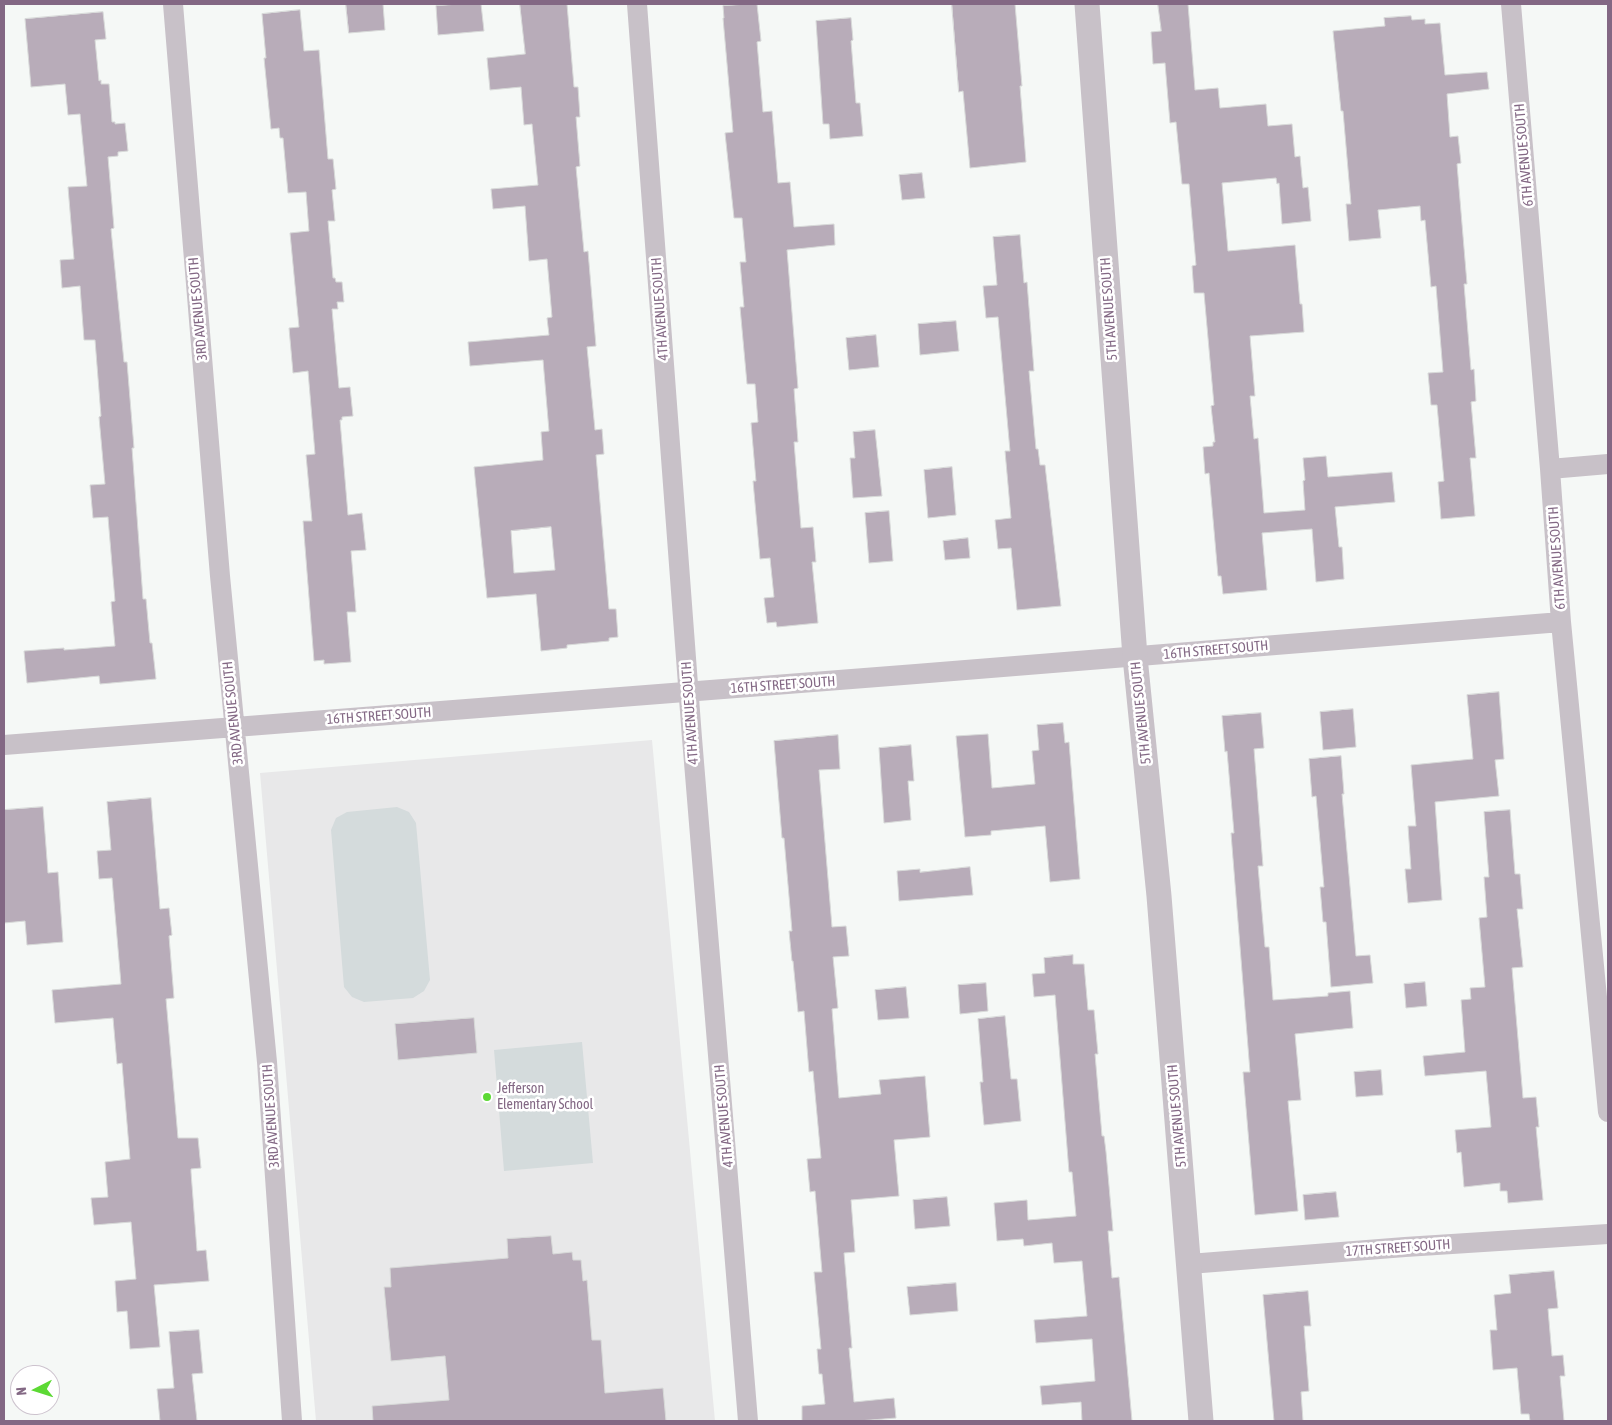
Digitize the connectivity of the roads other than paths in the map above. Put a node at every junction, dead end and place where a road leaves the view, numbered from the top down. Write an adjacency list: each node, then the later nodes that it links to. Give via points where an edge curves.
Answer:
1 (173, 4): 10 (street, 3RD AVENUE SOUTH)
2 (637, 4): 9 (street, 4TH AVENUE SOUTH)
3 (1087, 4): 8 (street, 5TH AVENUE SOUTH)
4 (1511, 4): 6 (street, 6TH AVENUE SOUTH)
5 (1608, 464): 6 (street)
6 (1550, 469): 7 (street, 6TH AVENUE SOUTH)
7 (1561, 622): 8 (street, 16TH STREET SOUTH); 12 (street, 6TH AVENUE SOUTH)
8 (1135, 657): 9 (street, 16TH STREET SOUTH); 14 (street, 5TH AVENUE SOUTH)
9 (689, 692): 10 (street, 16TH STREET SOUTH); 16 (street, 4TH AVENUE SOUTH)
10 (234, 727): 11 (street, 16TH STREET SOUTH); 15 (street, 3RD AVENUE SOUTH, via 267,1062)
11 (4, 745)
12 (1608, 1112)
13 (1608, 1234): 14 (street, 17TH STREET SOUTH)
14 (1189, 1264): 17 (street, 5TH AVENUE SOUTH)
15 (292, 1421)
16 (748, 1421)
17 (1202, 1421)

